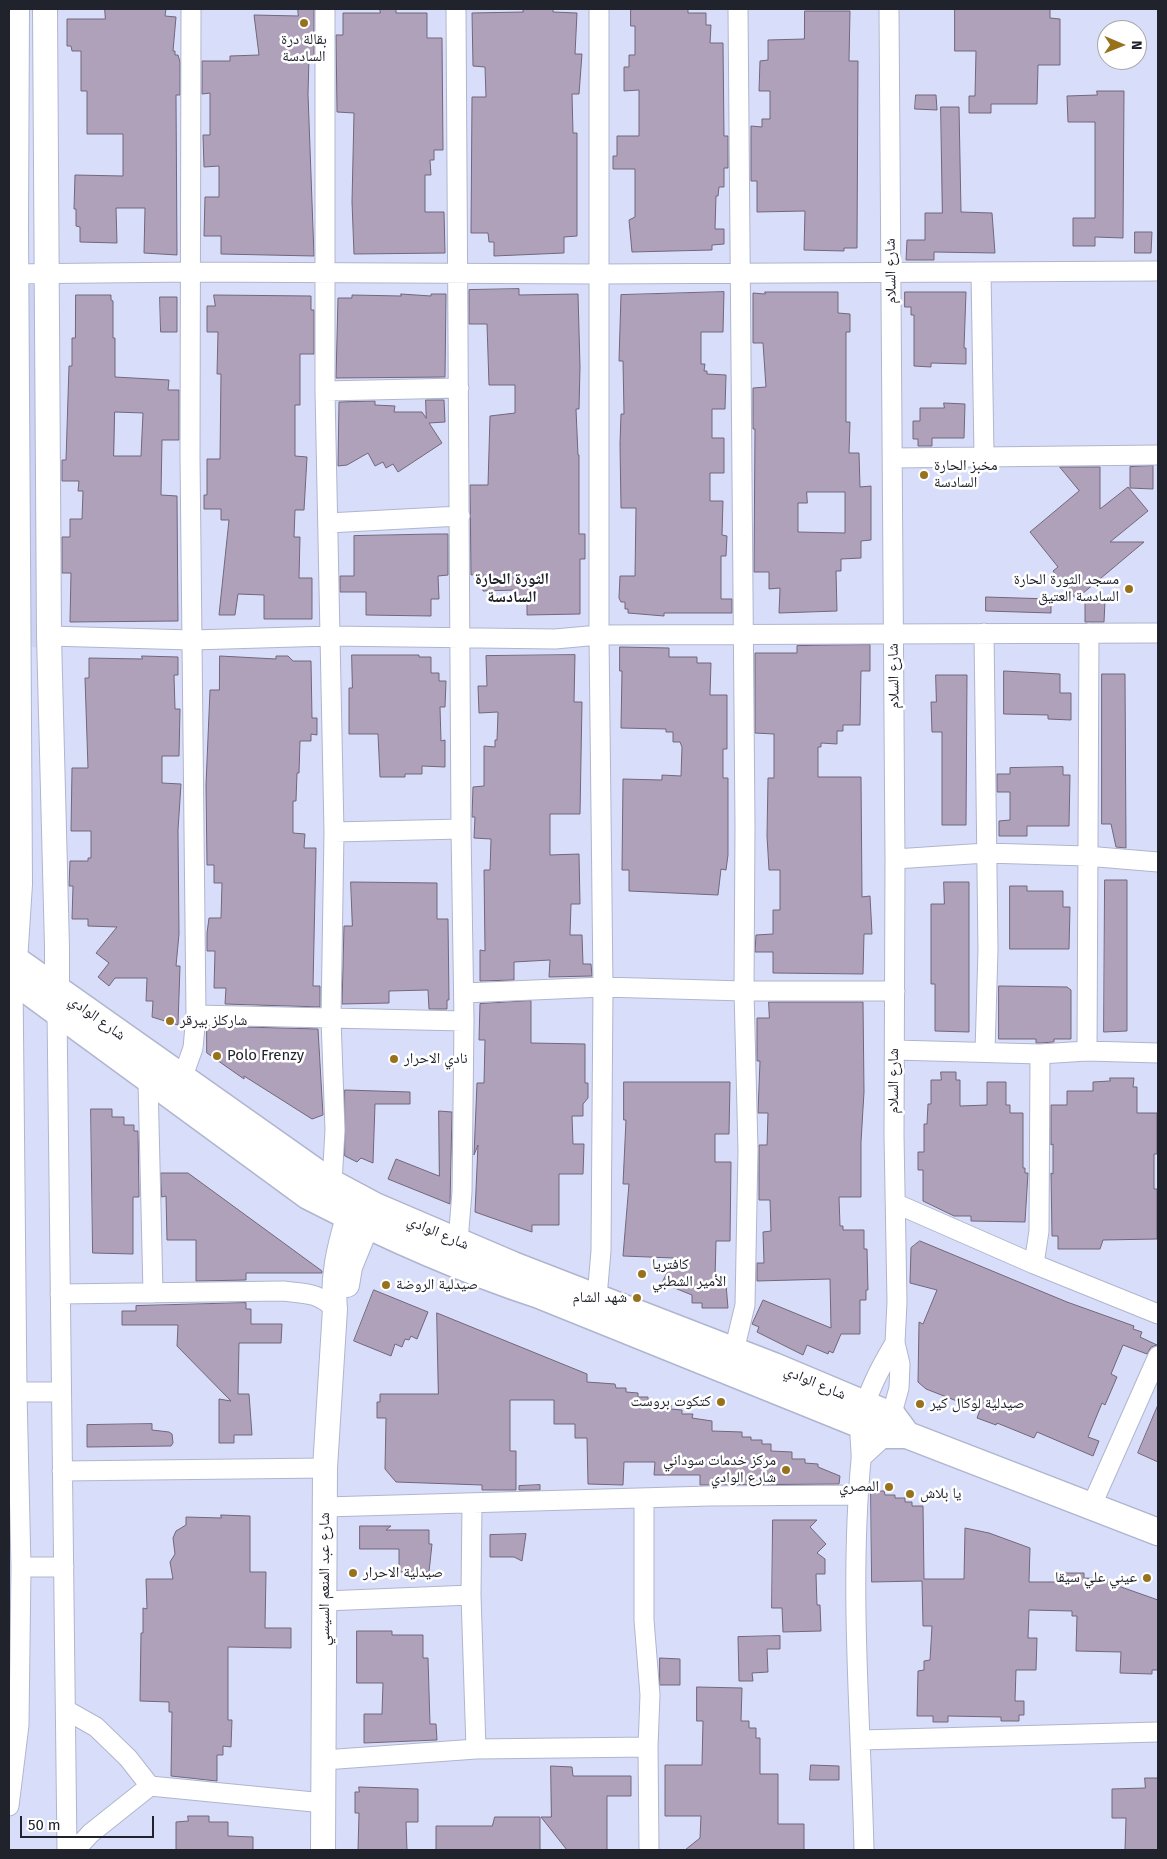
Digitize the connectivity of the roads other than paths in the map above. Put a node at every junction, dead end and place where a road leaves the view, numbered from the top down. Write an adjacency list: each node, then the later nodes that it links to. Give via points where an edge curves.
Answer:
1 (16, 9): 15 (street)
2 (45, 9): 18 (street)
3 (191, 9): 10 (street)
4 (325, 9): 16 (street)
5 (456, 9): 13 (street)
6 (599, 9): 17 (street)
7 (738, 9): 14 (street)
8 (888, 9): 11 (street, شارع السلام)
9 (1158, 271): 12 (street)
10 (192, 272): 16 (street); 18 (street); 35 (street)
11 (891, 272): 12 (street); 14 (street); 23 (street, شارع السلام)
12 (981, 272): 21 (street)
13 (457, 273): 16 (street); 17 (street); 19 (street)
14 (742, 273): 17 (street); 29 (street)
15 (13, 274): 18 (street); 36 (street)
16 (325, 274): 20 (street)
17 (599, 274): 31 (street)
18 (46, 275): 32 (street)
19 (458, 388): 20 (street); 24 (street)
20 (325, 391): 25 (street)
21 (984, 455): 22 (street); 23 (street)
22 (1158, 455)
23 (893, 458): 30 (street, شارع السلام)
24 (460, 516): 25 (street); 34 (street)
25 (328, 523): 33 (street)
26 (984, 633): 27 (street); 30 (street); 39 (street)
27 (1089, 633): 28 (street); 40 (street)
28 (1158, 633)
29 (742, 634): 30 (street); 31 (street); 46 (street)
30 (894, 634): 41 (street, شارع السلام)
31 (599, 635): 34 (street, via 555,639); 44 (street)
32 (49, 636): 35 (street); 48 (street)
33 (330, 636): 34 (street); 35 (street); 38 (street)
34 (460, 637): 37 (street)
35 (192, 640): 49 (street)
36 (14, 710): 43 (street, via 20,884)
37 (461, 829): 38 (street); 47 (street)
38 (334, 832): 50 (street)
39 (986, 853): 40 (street); 41 (street); 54 (street)
40 (1086, 856): 42 (street); 53 (street)
41 (896, 859): 45 (street, شارع السلام)
42 (1158, 862)
43 (12, 968): 48 (main road, شارع الوادي); 72 (street)
44 (603, 987): 46 (street); 47 (street); 66 (street, via 601,1243)
45 (895, 991): 46 (street); 52 (street, شارع السلام)
46 (744, 992): 70 (street, via 748,1150 745,1305)
47 (464, 993): 51 (street)
48 (57, 1001): 57 (main road, شارع الوادي); 58 (main road, شارع الوادي); 65 (street)
49 (196, 1015): 50 (street); 57 (street, via 193,1048)
50 (332, 1019): 51 (street); 59 (street, via 335,1130)
51 (464, 1021): 62 (street, via 462,1192)
52 (894, 1050): 54 (street); 60 (street, شارع السلام)
53 (1087, 1051): 55 (street); 56 (street)
54 (985, 1052): 56 (street)
55 (1158, 1053)
56 (1040, 1054): 63 (street, via 1039,1232)
57 (182, 1079): 59 (main road, شارع الوادي)
58 (148, 1081): 61 (main road, شارع الوادي, via 308,1196); 64 (street)
59 (332, 1183): 62 (main road, شارع الوادي, via 375,1206)
60 (897, 1204): 63 (street); 69 (street, شارع السلام)
61 (358, 1221): 67 (street, شارع عبد المنعم السيسي, via 336,1265); 74 (main road, شارع الوادي, via 506,1284)
62 (458, 1241): 66 (main road, شارع الوادي)
63 (1034, 1264): 68 (street)
64 (153, 1293): 65 (street); 67 (street, via 293,1292 323,1298)
65 (60, 1294): 73 (street)
66 (597, 1298): 70 (main road, شارع الوادي)
67 (335, 1309): 77 (street, شارع عبد المنعم السيسي)
68 (1158, 1314)
69 (895, 1342): 74 (street, شارع السلام, via 877,1376); 75 (street, شارع السلام, via 900,1364)
70 (734, 1351): 74 (main road, شارع الوادي)
71 (1158, 1356): 83 (street)
72 (13, 1392): 73 (street); 85 (street)
73 (62, 1392): 78 (street)
74 (863, 1414): 75 (main road, شارع الوادي); 76 (street)
75 (896, 1429): 76 (street); 83 (main road, شارع الوادي)
76 (862, 1457): 79 (street)
77 (324, 1468): 78 (street); 82 (street, شارع عبد المنعم السيسي)
78 (62, 1471): 86 (street)
79 (858, 1495): 80 (street); 91 (street, via 856,1552)
80 (644, 1498): 81 (street); 92 (street, via 644,1620 650,1695)
81 (472, 1504): 82 (street); 87 (street)
82 (325, 1507): 88 (street, شارع عبد المنعم السيسي)
83 (1091, 1507): 84 (main road, شارع الوادي)
84 (1158, 1532)
85 (21, 1567): 86 (street); 97 (street, via 19,1725)
86 (64, 1567): 89 (street)
87 (472, 1595): 88 (street); 93 (street)
88 (325, 1601): 94 (street, شارع عبد المنعم السيسي)
89 (66, 1710): 95 (street, via 96,1727 128,1758); 98 (street)
90 (1158, 1732): 91 (street)
91 (862, 1740): 102 (street)
92 (648, 1747): 93 (street); 101 (street)
93 (476, 1749): 94 (street)
94 (324, 1760): 96 (street, شارع عبد المنعم السيسي)
95 (150, 1786): 96 (street); 99 (street, via 90,1833)
96 (324, 1803): 100 (street, شارع عبد المنعم السيسي)
97 (9, 1806)
98 (67, 1850)
99 (75, 1850)
100 (323, 1850)
101 (649, 1850)
102 (864, 1850)

